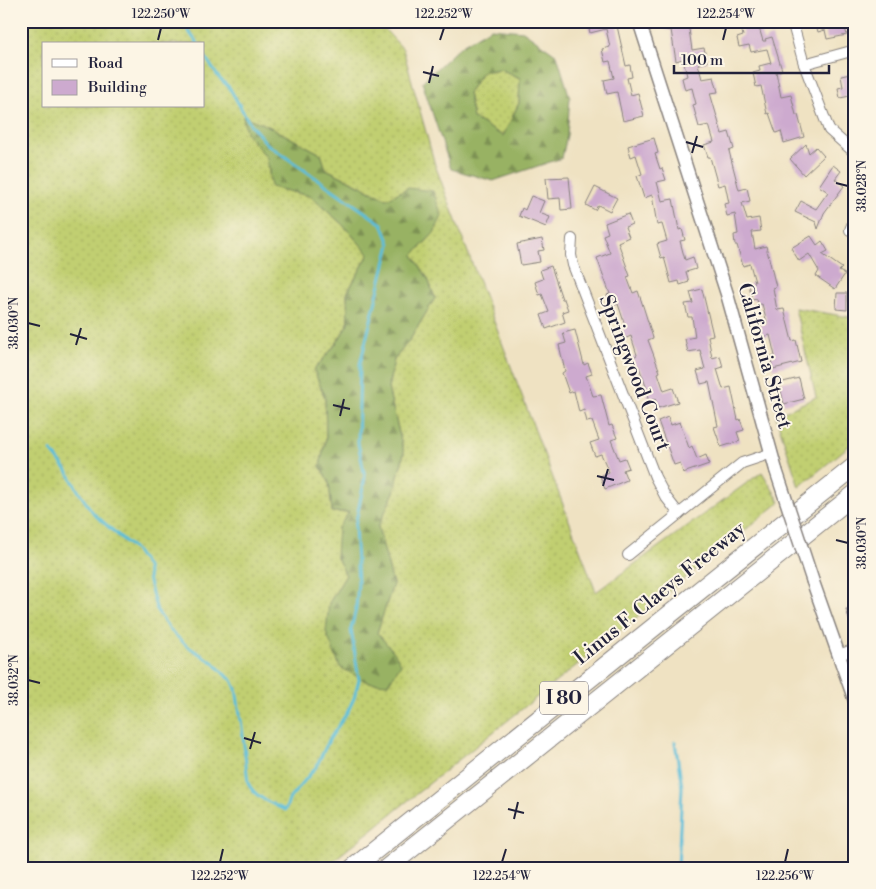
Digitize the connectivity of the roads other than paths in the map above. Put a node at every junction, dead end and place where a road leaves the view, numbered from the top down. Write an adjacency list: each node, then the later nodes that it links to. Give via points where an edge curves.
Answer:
1 (639, 21): 9 (street, California Street, via 727,294)
2 (792, 21): 4 (street)
3 (855, 50): 4 (street)
4 (804, 64): 5 (street, via 830,130)
5 (855, 153)
6 (855, 218): 7 (street)
7 (850, 230)
8 (572, 239): 12 (street, Springwood Court, via 573,265 652,468 661,489)
9 (772, 453): 12 (street, via 742,463); 15 (street, California Street, bridge)
10 (855, 466): 17 (highway, Linus F. Claeys Freeway / I 80)
11 (855, 494): 18 (highway, I 80)
12 (679, 514): 13 (street)
13 (628, 555)
14 (855, 649): 15 (street)
15 (838, 654): 16 (street, California Street)
16 (855, 701)
17 (353, 868)
18 (387, 868)

